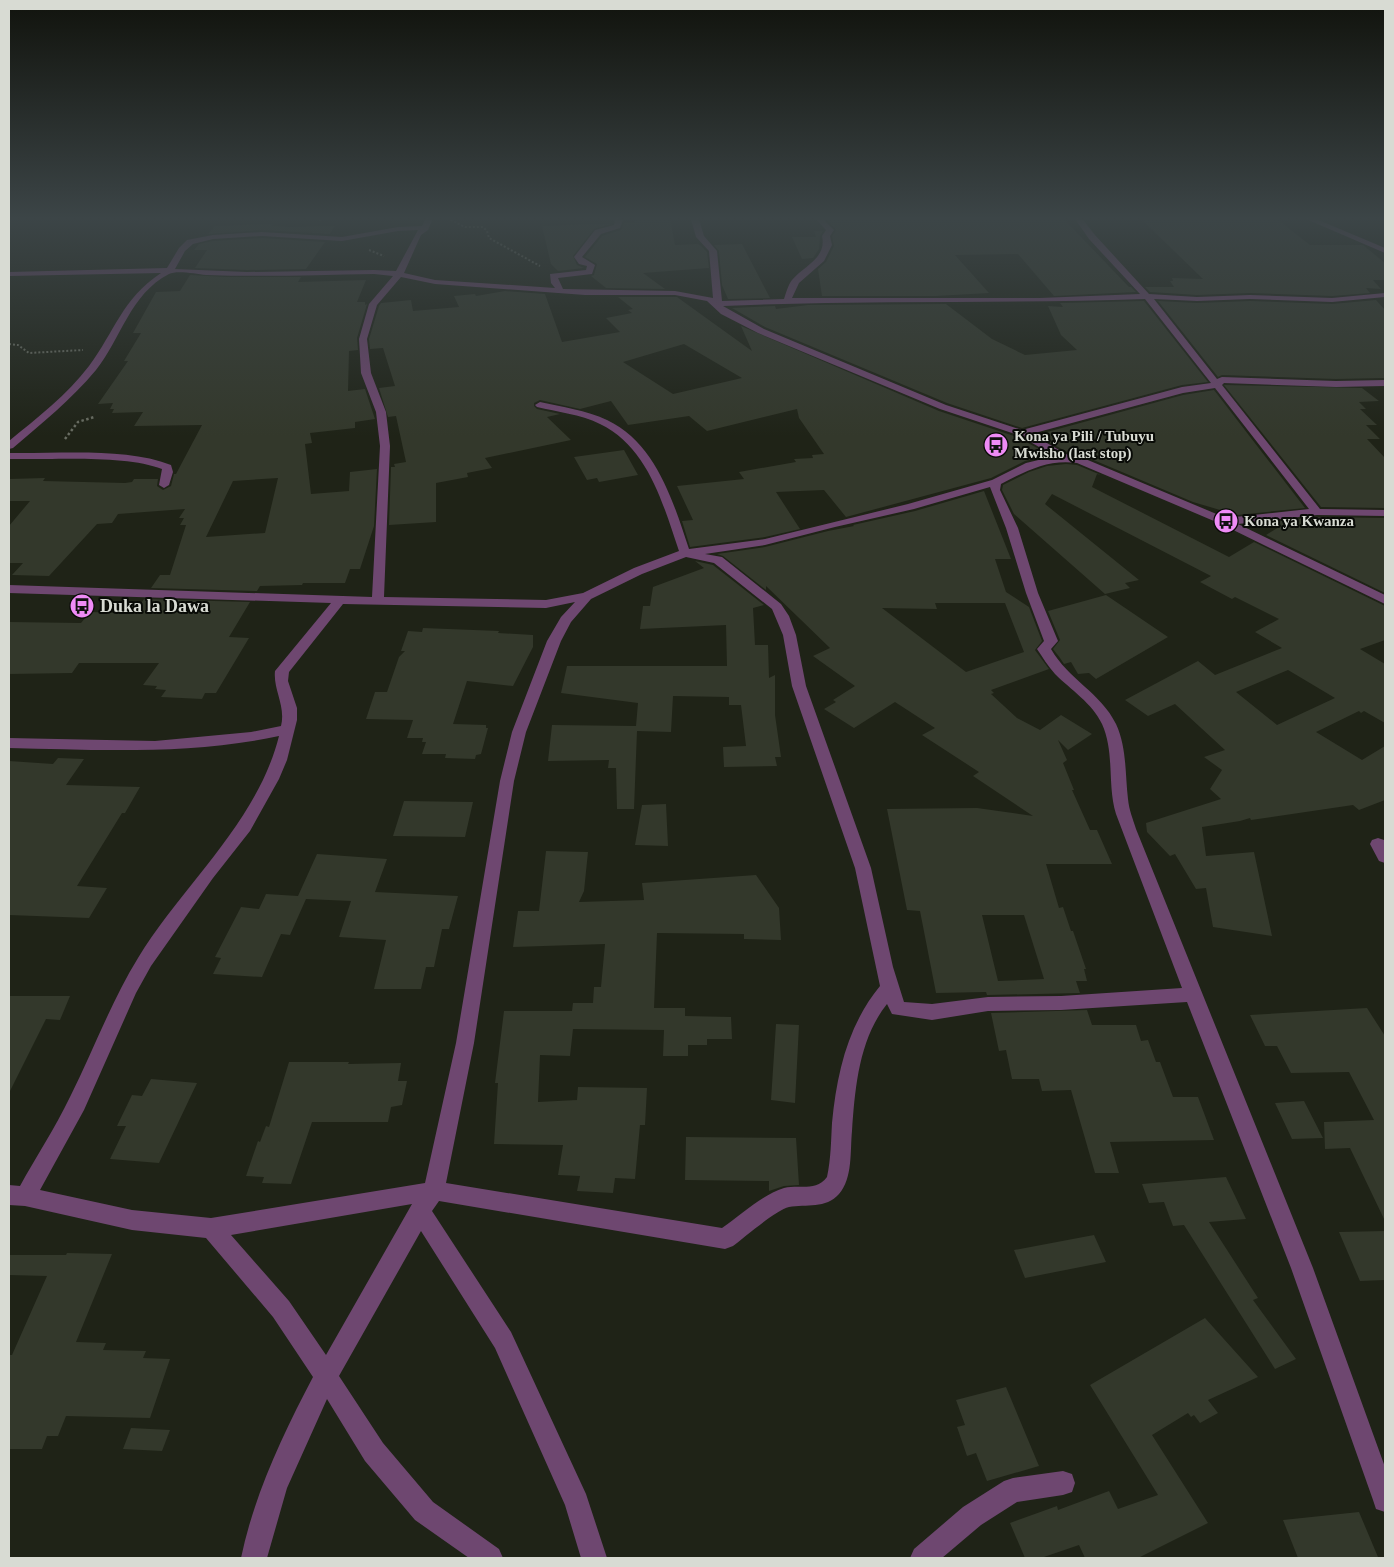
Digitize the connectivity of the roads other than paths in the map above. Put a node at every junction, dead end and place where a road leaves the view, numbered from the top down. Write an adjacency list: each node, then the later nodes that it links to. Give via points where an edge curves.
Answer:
1 (145, 289): 16 (street, via 123,316 87,374 68,396)
2 (385, 289): 28 (street, via 373,304 363,339 366,373 381,412 385,446)
3 (546, 289): 7 (street)
4 (717, 289): 11 (street)
5 (792, 289): 10 (street)
6 (1140, 289): 9 (street)
7 (560, 290): 11 (street, via 599,294 674,293 703,297)
8 (1385, 295): 9 (street, via 1332,300)
9 (1147, 296): 10 (street, via 1049,300); 13 (street)
10 (787, 301): 11 (street)
11 (718, 304): 15 (street, via 724,312 793,345 944,407)
12 (1385, 383): 13 (street, via 1222,380)
13 (1217, 385): 15 (street, via 1182,390); 21 (street)
14 (540, 405): 24 (street, via 598,420 615,428 628,440 660,482)
15 (1022, 433): 18 (street)
16 (9, 446)
17 (9, 456): 20 (street, via 159,462 167,467)
18 (1065, 458): 19 (street, via 1030,465); 23 (street, via 1079,460)
19 (996, 482): 24 (street, via 910,507 765,542); 33 (street, via 995,490 1051,641 1044,649 1047,656 1109,723 1119,765 1122,812)
20 (164, 485)
21 (1317, 512): 22 (street); 23 (street)
22 (1385, 513)
23 (1225, 522): 29 (street)
24 (685, 553): 26 (street); 32 (street, via 718,560 783,615 790,633 798,684 851,827 868,887)
25 (9, 589): 27 (street)
26 (587, 596): 28 (street, via 546,604); 34 (street, via 566,620 554,641 519,732 507,781 465,1043)
27 (340, 600): 28 (street); 30 (street, via 282,671 282,688 290,708)
28 (378, 600)
29 (1385, 600)
30 (289, 729): 31 (street, via 252,737 155,746); 35 (street, via 272,779 244,827 171,923 128,991 77,1104)
31 (9, 743)
32 (888, 989): 33 (street, via 898,1009 932,1012 988,1004 1061,1003); 34 (street, via 868,1014 850,1066 835,1184 822,1194 804,1199 784,1198 725,1239)
33 (1195, 994): 40 (street, via 1302,1268)
34 (434, 1191): 36 (street); 37 (street)
35 (17, 1196): 37 (street, via 132,1220)
36 (420, 1211): 38 (street); 43 (street, via 502,1340 577,1503)
37 (211, 1228): 38 (street, via 281,1309)
38 (326, 1376): 41 (street, via 276,1479); 42 (street, via 374,1452 424,1511)
39 (1063, 1483): 44 (street, via 1013,1490 972,1516)
40 (1385, 1500)
41 (254, 1558)
42 (490, 1558)
43 (594, 1558)
44 (923, 1558)

